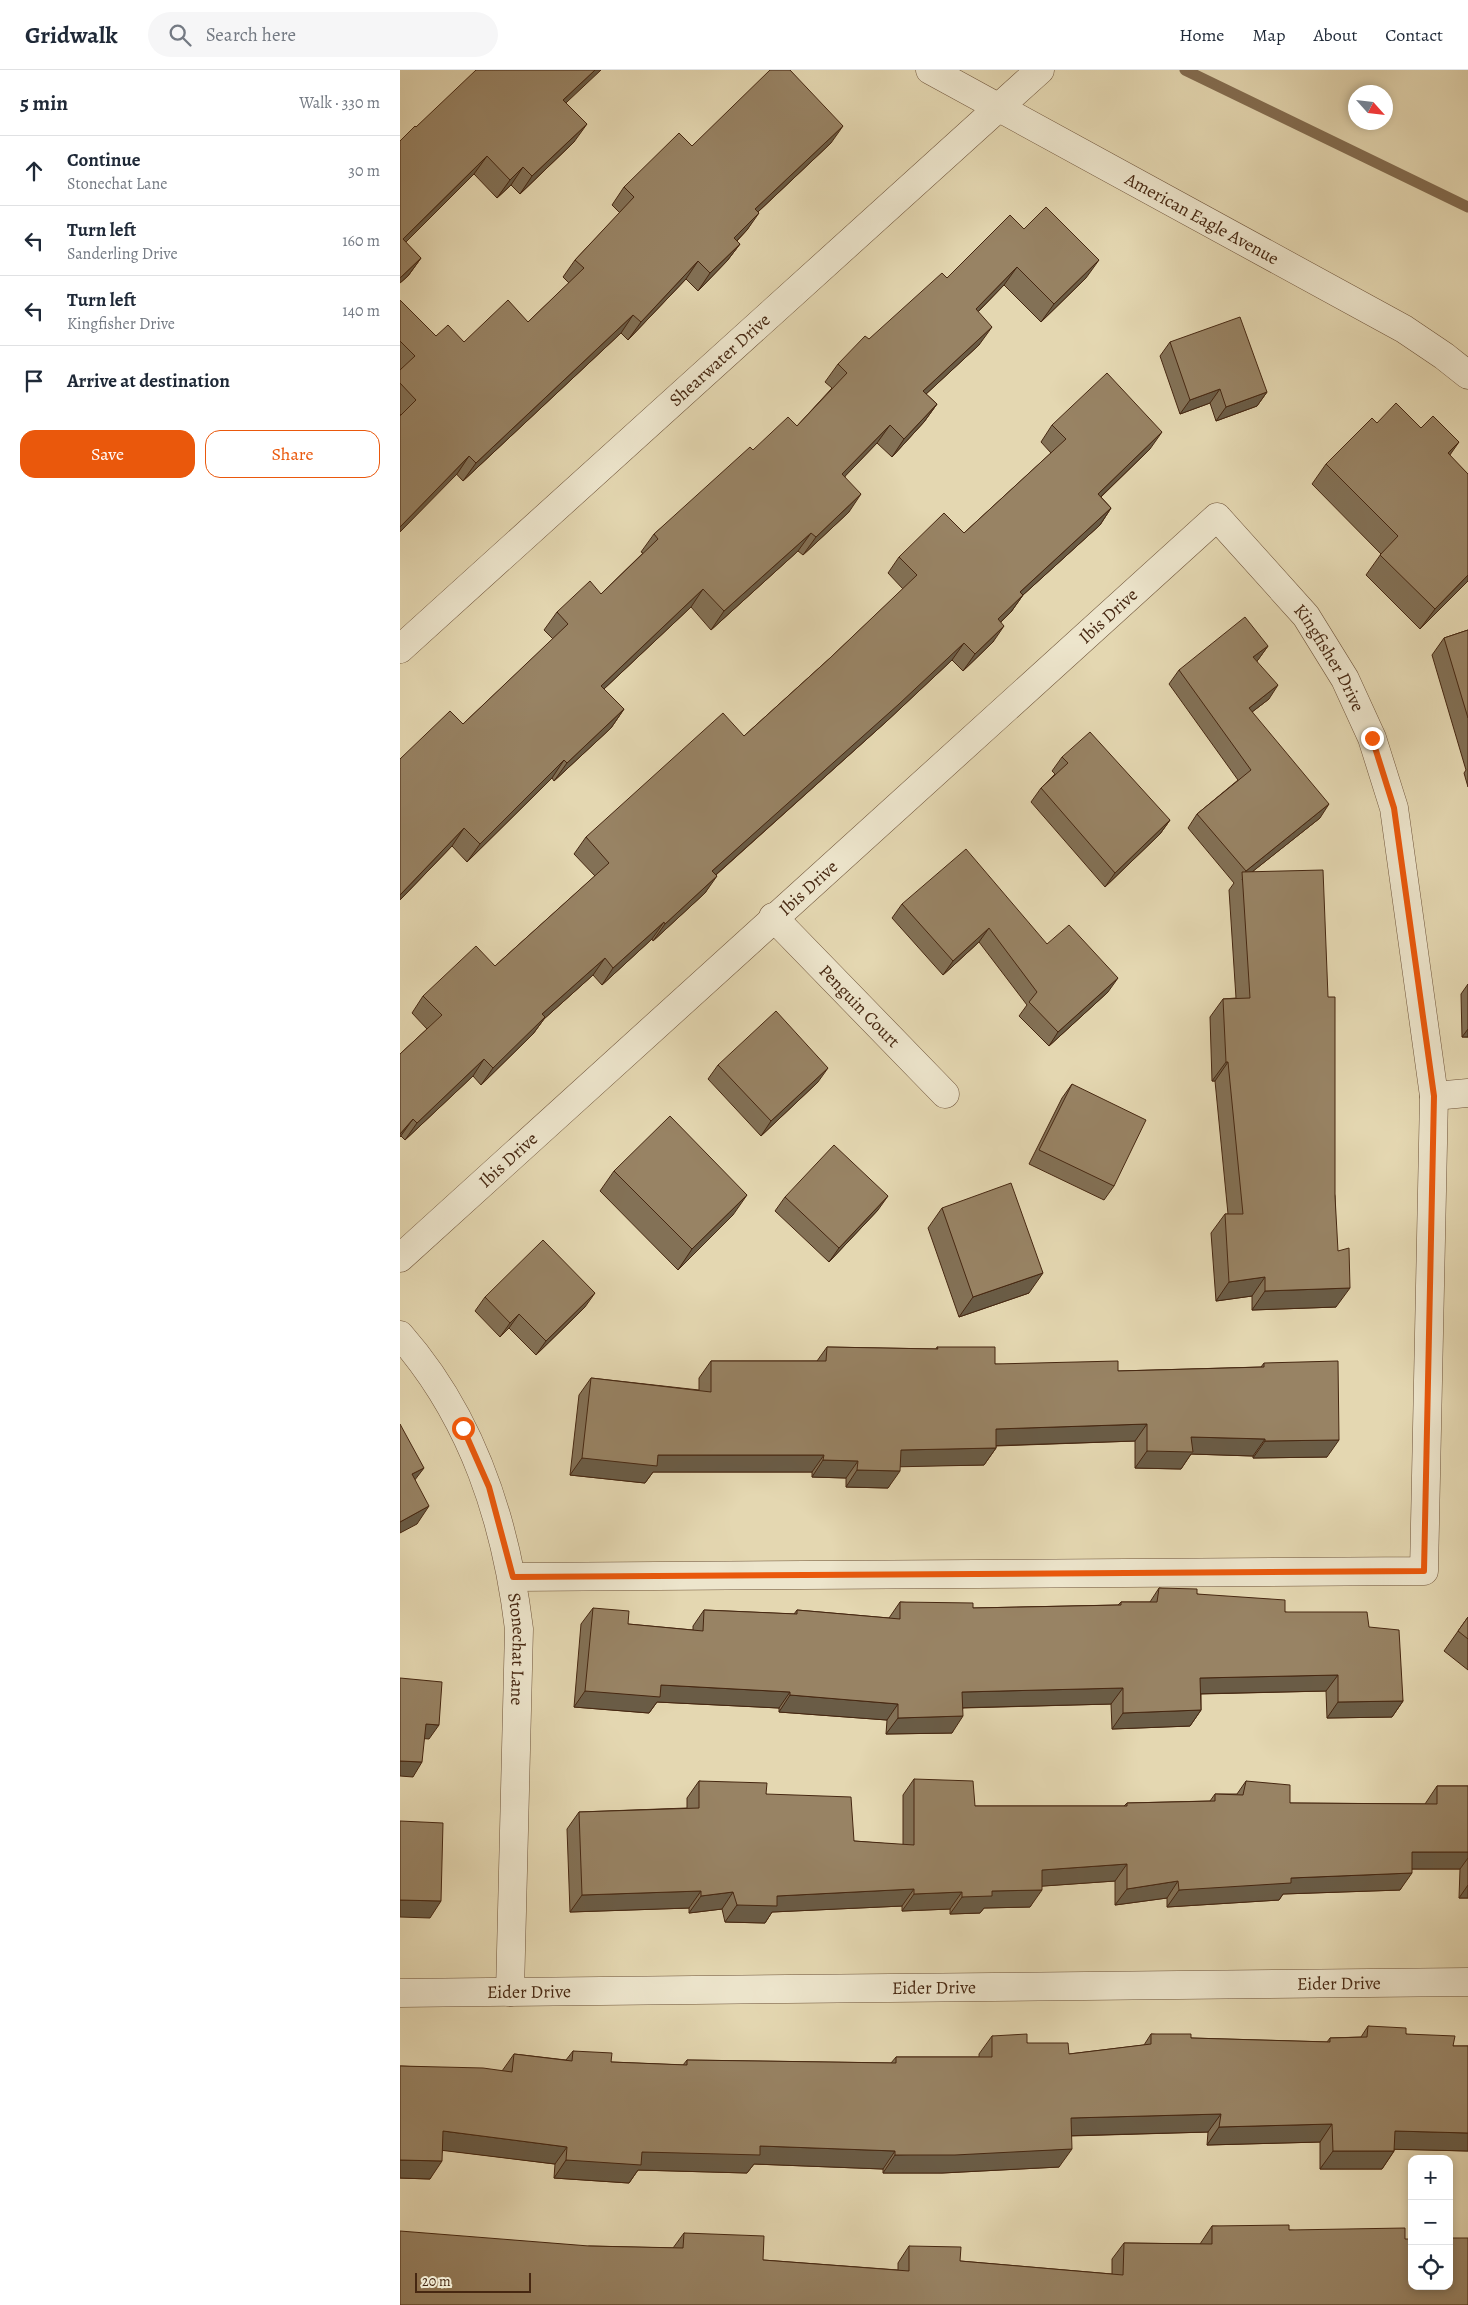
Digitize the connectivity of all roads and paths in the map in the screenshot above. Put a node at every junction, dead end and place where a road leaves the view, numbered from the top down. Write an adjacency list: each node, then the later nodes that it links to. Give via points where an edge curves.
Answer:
1 (930, 70): 3 (street, American Eagle Avenue)
2 (1040, 70): 3 (street, Shearwater Drive)
3 (1000, 107): 4 (street, American Eagle Avenue, via 1404,329); 6 (street, Shearwater Drive)
4 (1468, 375)
5 (1217, 517): 7 (street, Ibis Drive); 10 (street, Kingfisher Drive, via 1306,616 1345,679 1372,738 1394,808)
6 (400, 649)
7 (773, 917): 9 (street, Penguin Court); 11 (street, Ibis Drive)
8 (1468, 1093): 10 (street)
9 (944, 1094)
10 (1434, 1096): 13 (street, Kingfisher Drive, via 1424,1571)
11 (400, 1258)
12 (400, 1335): 13 (street, Stonechat Lane, via 426,1364 463,1428 489,1487)
13 (513, 1577): 15 (street, Stonechat Lane, via 519,1630)
14 (1468, 1982): 15 (street, Eider Drive)
15 (510, 1992): 16 (street, Eider Drive)
16 (400, 1994)

